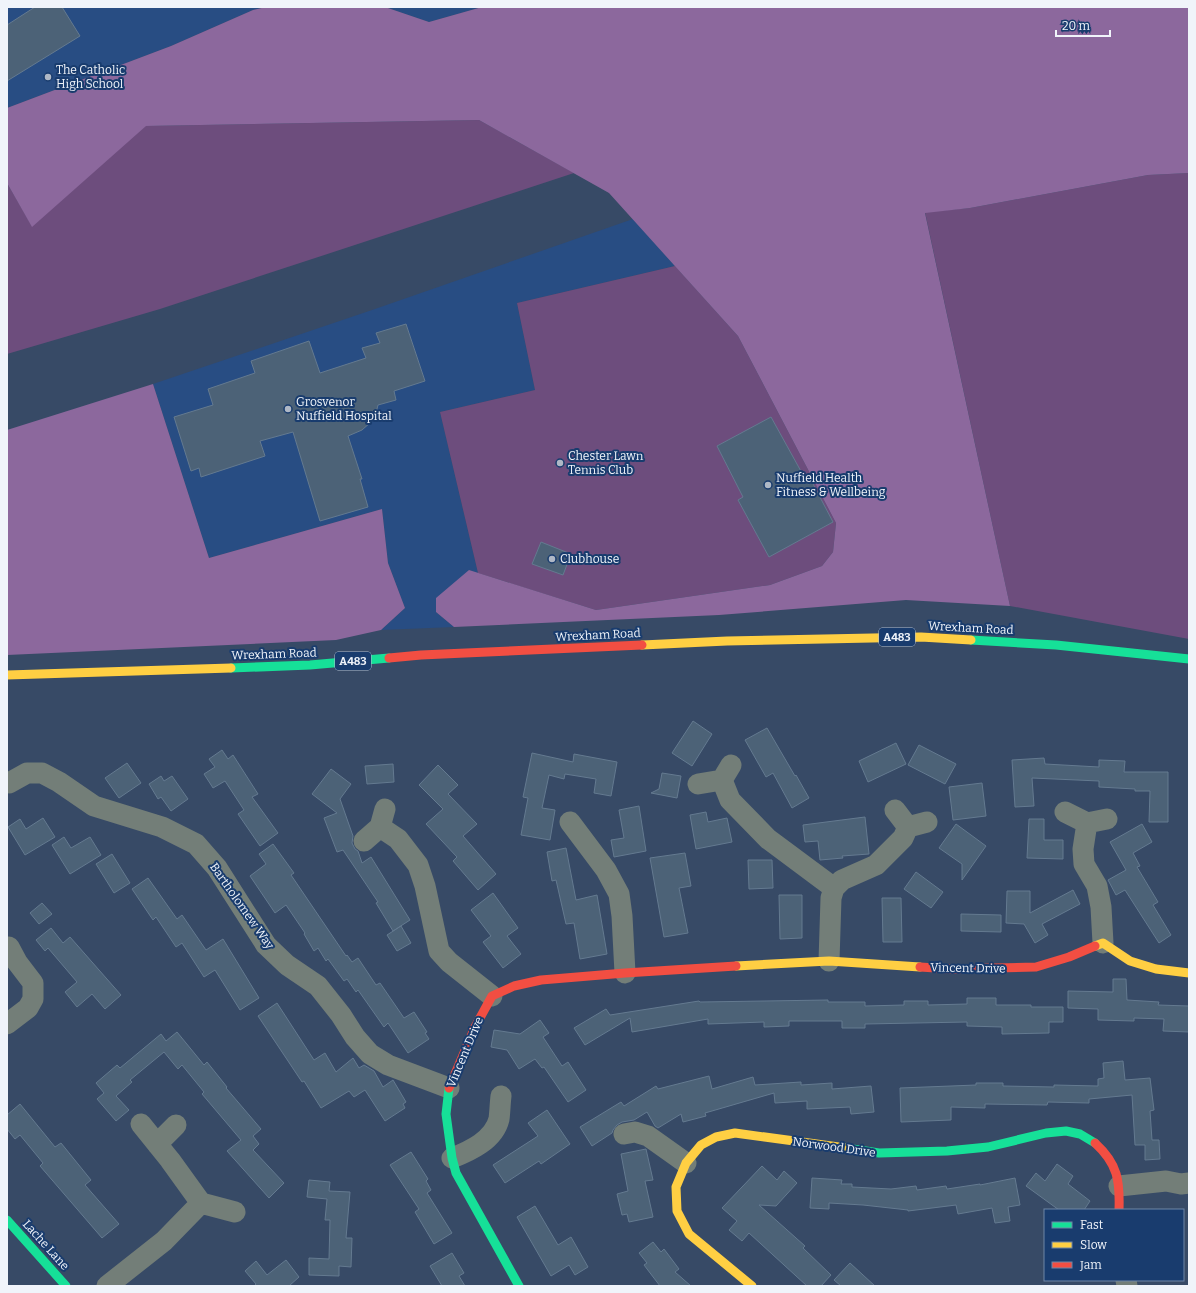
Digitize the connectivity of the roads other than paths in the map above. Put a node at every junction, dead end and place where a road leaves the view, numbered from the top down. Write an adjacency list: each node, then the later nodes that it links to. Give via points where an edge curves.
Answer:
1 (1189, 659): 2 (main road, Wrexham Road / A483, via 1056,645 921,637 719,642 421,655 310,665)
2 (7, 675)
3 (698, 784): 9 (street, via 727,772 730,800 768,839)
4 (8, 786): 17 (street, Bartholomew Way, via 27,773 42,772 94,806 162,827 196,844 216,868 266,945 287,965 318,986 355,1038 370,1054 388,1065)
5 (894, 810): 9 (street, via 918,824 876,864 842,880)
6 (1065, 812): 10 (street, via 1097,821 1083,849 1084,864 1097,886)
7 (570, 822): 13 (street, via 606,870 619,894)
8 (364, 841): 15 (street, via 382,818 418,865 439,951)
9 (834, 888): 12 (street, via 830,898)
10 (1103, 943): 12 (main road, Vincent Drive, via 1036,968 951,969); 14 (main road, via 1130,961 1156,969)
11 (9, 947): 16 (street, via 33,983 33,999 28,1008)
12 (829, 961): 13 (main road, Vincent Drive)
13 (626, 973): 15 (main road, Vincent Drive, via 542,980 514,986)
14 (1189, 973)
15 (492, 996): 17 (main road, Vincent Drive, via 475,1027)
16 (7, 1024)
17 (449, 1088): 23 (main road, Vincent Drive, via 446,1114)
18 (501, 1096): 23 (street, via 499,1120 492,1134 469,1151)
19 (141, 1124): 22 (street)
20 (176, 1125): 22 (street)
21 (624, 1134): 24 (street, via 635,1132 648,1136)
22 (157, 1144): 27 (street)
23 (452, 1158): 33 (main road, Vincent Drive, via 456,1173)
24 (686, 1163): 26 (main road, Norwood Drive, via 701,1145 716,1137 735,1133 878,1153 895,1153 997,1146 1067,1130 1085,1136 1099,1147 1113,1165); 34 (main road, Norwood Drive, via 676,1187 677,1211 690,1234)
25 (1189, 1183): 26 (street, via 1166,1181)
26 (1119, 1186): 28 (main road, Norwood Drive)
27 (201, 1203): 29 (street); 32 (street, via 164,1241)
28 (1119, 1209)
29 (235, 1212)
30 (7, 1220): 31 (main road, Lache Lane)
31 (66, 1286)
32 (107, 1286)
33 (519, 1286)
34 (752, 1286)

